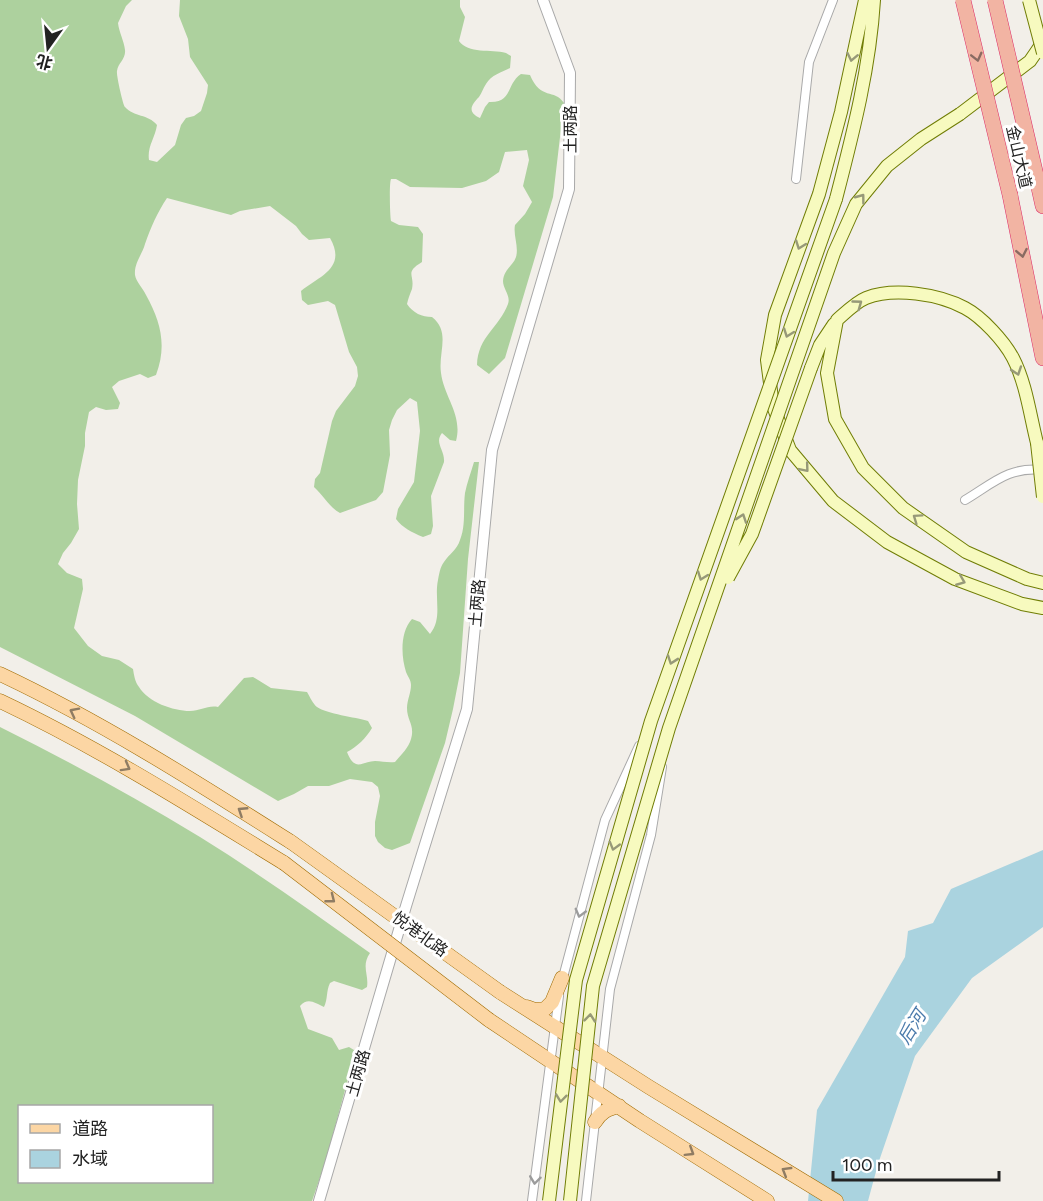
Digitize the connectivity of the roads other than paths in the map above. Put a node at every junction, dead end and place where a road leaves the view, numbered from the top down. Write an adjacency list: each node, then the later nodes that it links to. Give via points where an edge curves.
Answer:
1 (543, 0): 32 (street, 土两路, via 570,73 569,189 492,450 467,709)
2 (833, 0): 10 (street, via 809,62)
3 (865, 0): 18 (main road, one-way to 18, bridge, via 819,194 775,315 767,360 773,406 790,450 804,467 833,501 887,542 955,579)
4 (874, 0): 22 (main road, one-way to 22, bridge, via 872,35 857,117 836,199)
5 (963, 0): 13 (highway, 金山大道, one-way to 13, bridge, via 1010,195)
6 (995, 0): 11 (highway, 金山大道, bridge)
7 (1029, 0): 9 (main road, bridge)
8 (1043, 42): 19 (main road, one-way to 8, bridge, via 834,253 856,204 887,166 1030,61)
9 (1043, 53)
10 (796, 178)
11 (1043, 206)
12 (837, 320): 15 (main road, one-way to 15, bridge, via 865,298 893,292 928,295 965,308 993,331 1013,358 1024,389 1037,443); 17 (main road, one-way to 12, via 966,552 903,508 863,468 835,419 827,373); 19 (main road, bridge, via 820,345 752,534)
13 (1043, 358)
14 (1043, 470): 16 (street, via 1012,471)
15 (1043, 497)
16 (965, 500)
17 (1043, 583)
18 (1043, 608)
19 (710, 613): 23 (main road, bridge)
20 (0, 674): 25 (main road, 悦港北路, one-way to 20, bridge, via 291,842 164,761)
21 (0, 701): 28 (main road, 悦港北路, one-way to 28, bridge, via 153,782 284,863 489,1020)
22 (651, 721): 24 (street, one-way to 24, bridge, via 605,820); 34 (main road, one-way to 34, bridge, via 576,980)
23 (669, 728): 27 (street, bridge, via 651,835 610,989); 35 (main road, one-way to 23, bridge, via 593,986)
24 (562, 978): 25 (main road, via 546,1009); 26 (street)
25 (522, 1006): 26 (main road, 悦港北路)
26 (554, 1027): 27 (main road, 悦港北路); 28 (street)
27 (602, 1058): 29 (street); 38 (main road, 悦港北路, one-way to 27)
28 (551, 1062): 29 (main road, 悦港北路); 33 (street, one-way to 33)
29 (598, 1093): 30 (main road, 悦港北路); 31 (street)
30 (619, 1107): 31 (main road, via 601,1113); 37 (main road, 悦港北路, one-way to 37)
31 (595, 1122): 36 (street)
32 (319, 1201)
33 (532, 1201)
34 (549, 1201)
35 (570, 1201)
36 (585, 1201)
37 (767, 1201)
38 (836, 1201)

